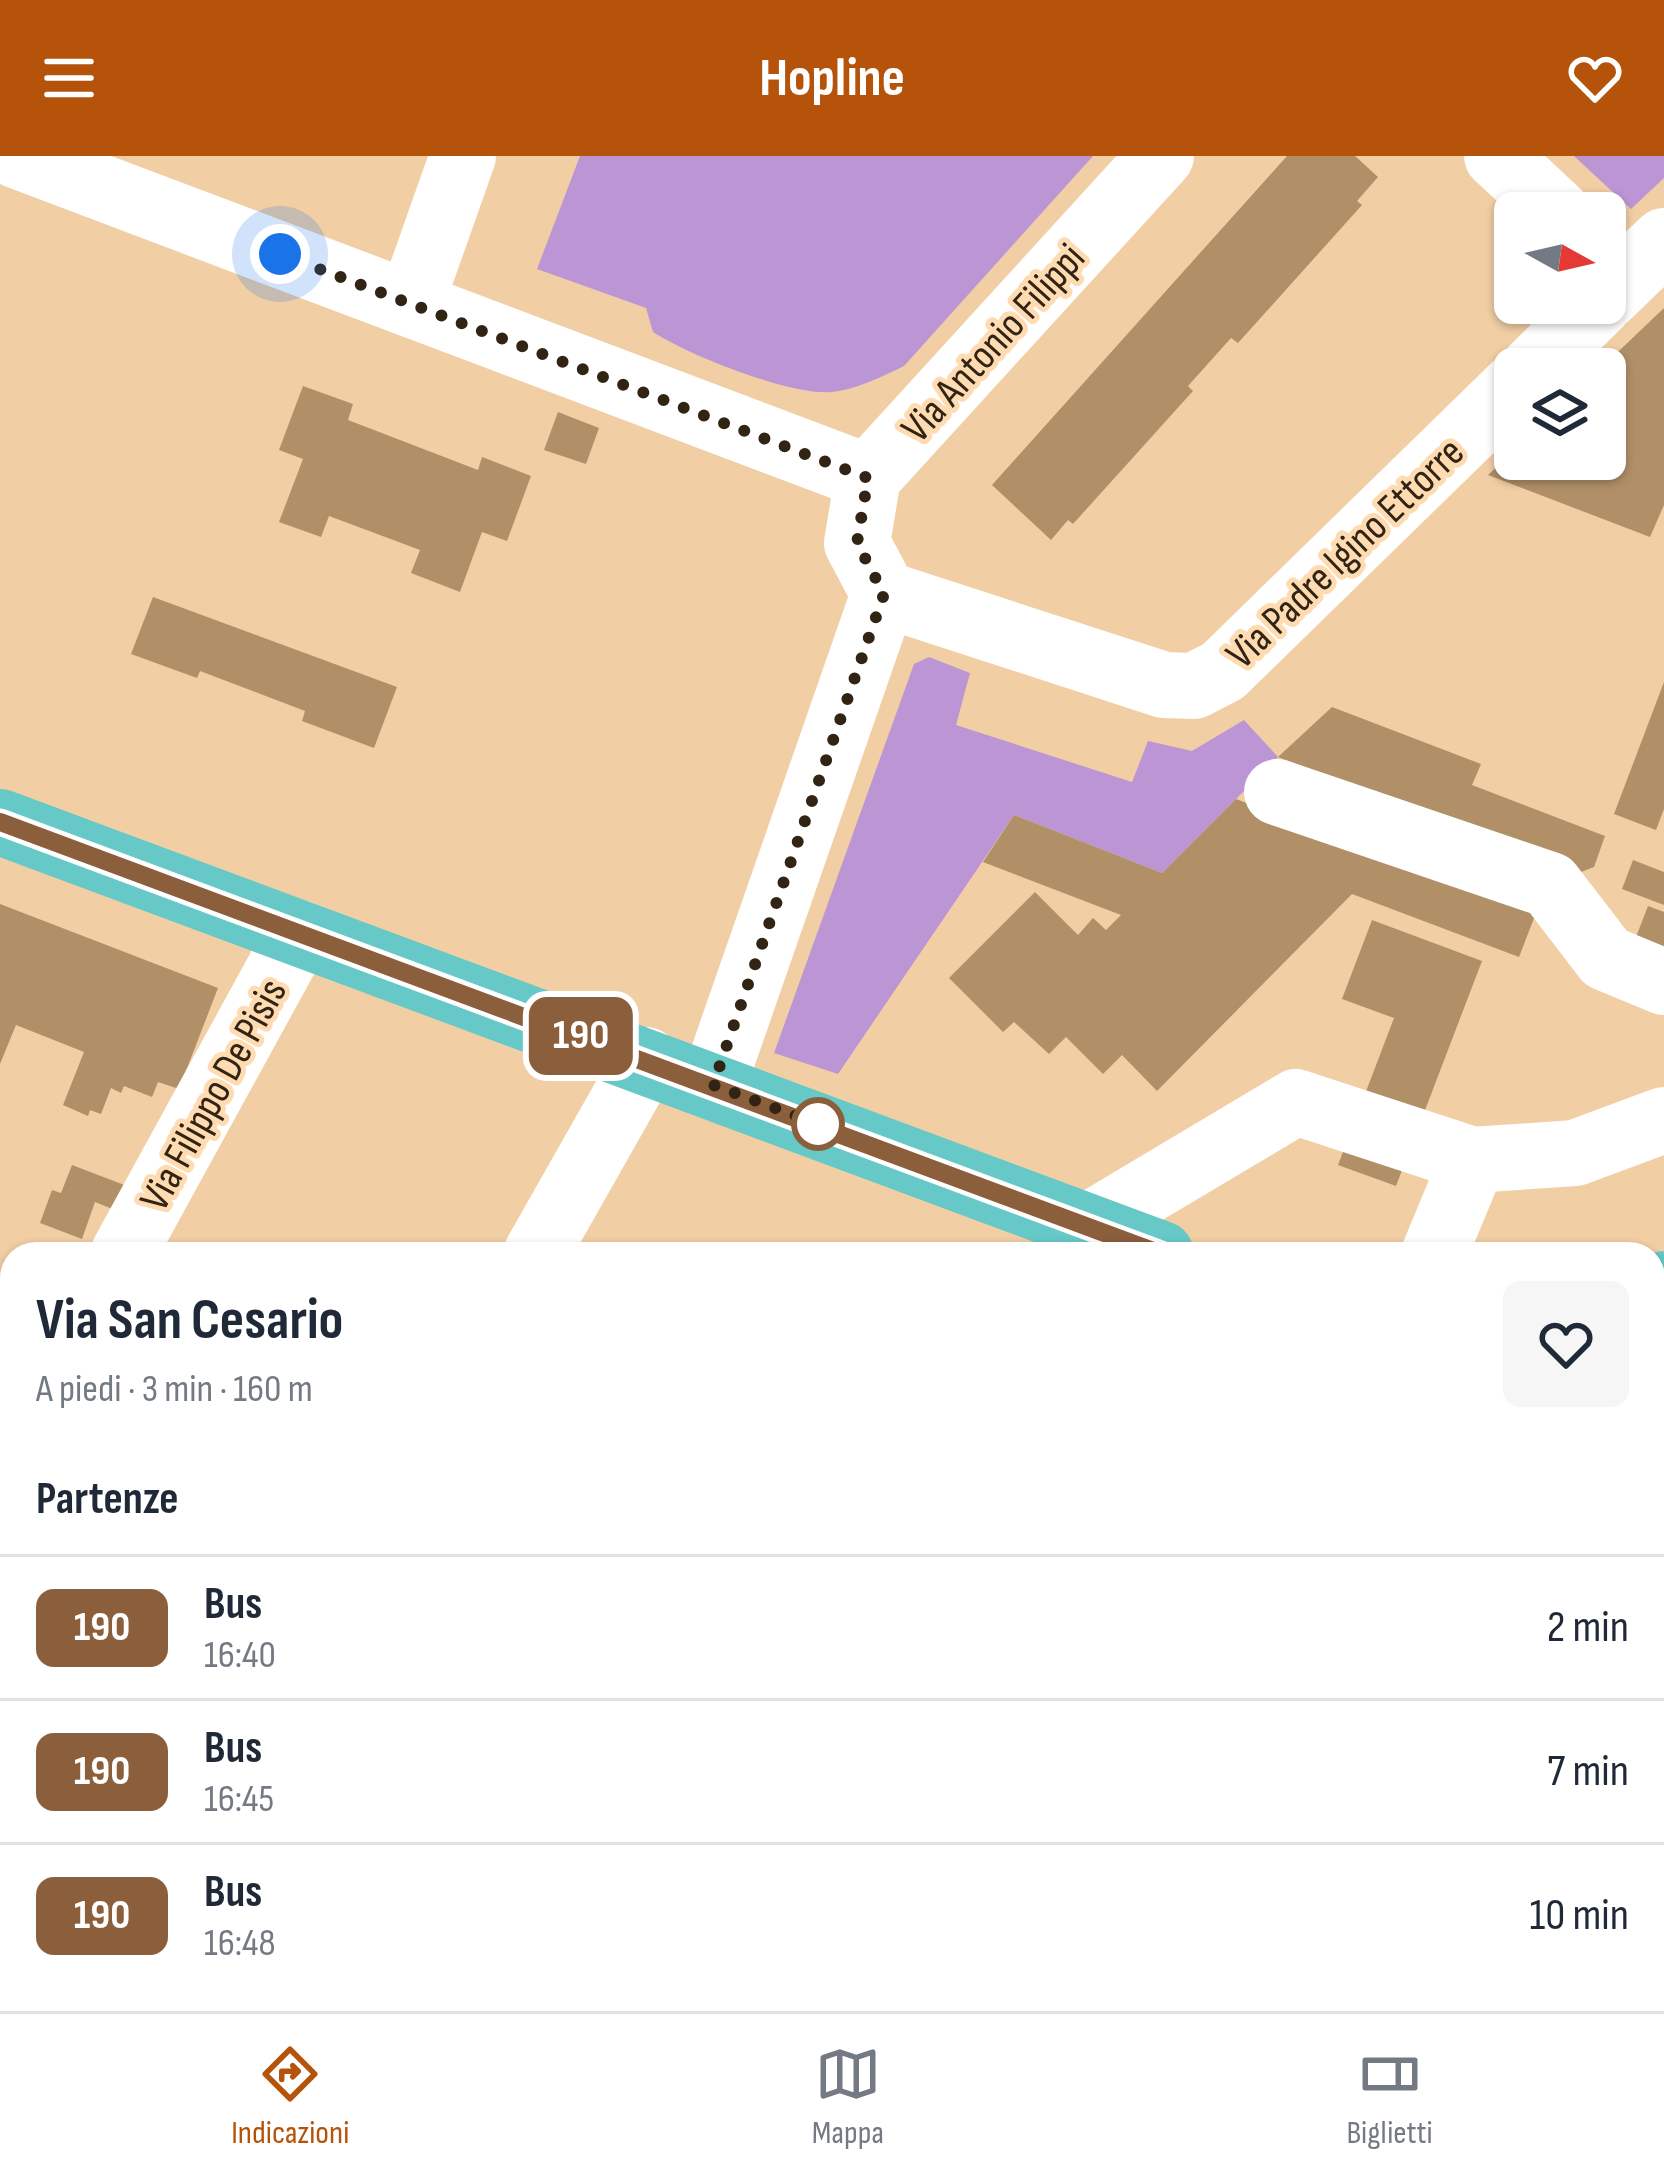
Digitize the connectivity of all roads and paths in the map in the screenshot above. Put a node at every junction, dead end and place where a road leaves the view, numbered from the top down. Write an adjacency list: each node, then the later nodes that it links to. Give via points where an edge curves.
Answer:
1 (18, 156): 6 (street)
2 (463, 156): 6 (street)
3 (1161, 156): 10 (street, Via Antonio Filippi)
4 (1497, 156): 5 (street)
5 (1536, 192)
6 (411, 303): 10 (street)
7 (1575, 324): 8 (street)
8 (1552, 348)
9 (1494, 406): 11 (street, Via Padre Igino Ettorre, via 1223,671 1194,686 1164,685)
10 (868, 478): 11 (street, Via Antonio Filippi, via 857,543)
11 (884, 594): 17 (street)
12 (1277, 792): 15 (street, via 1550,885 1606,958)
13 (0, 822): 14 (main road)
14 (299, 933): 16 (main road); 21 (street, Via Filippo De Pisis)
15 (1664, 982)
16 (646, 1060): 17 (main road); 22 (street)
17 (713, 1085): 20 (main road)
18 (1664, 1120): 19 (street, via 1575,1153)
19 (1473, 1160): 20 (street, via 1297,1102); 24 (street)
20 (1088, 1226): 23 (main road)
21 (130, 1242)
22 (543, 1242)
23 (1130, 1242)
24 (1439, 1242)

